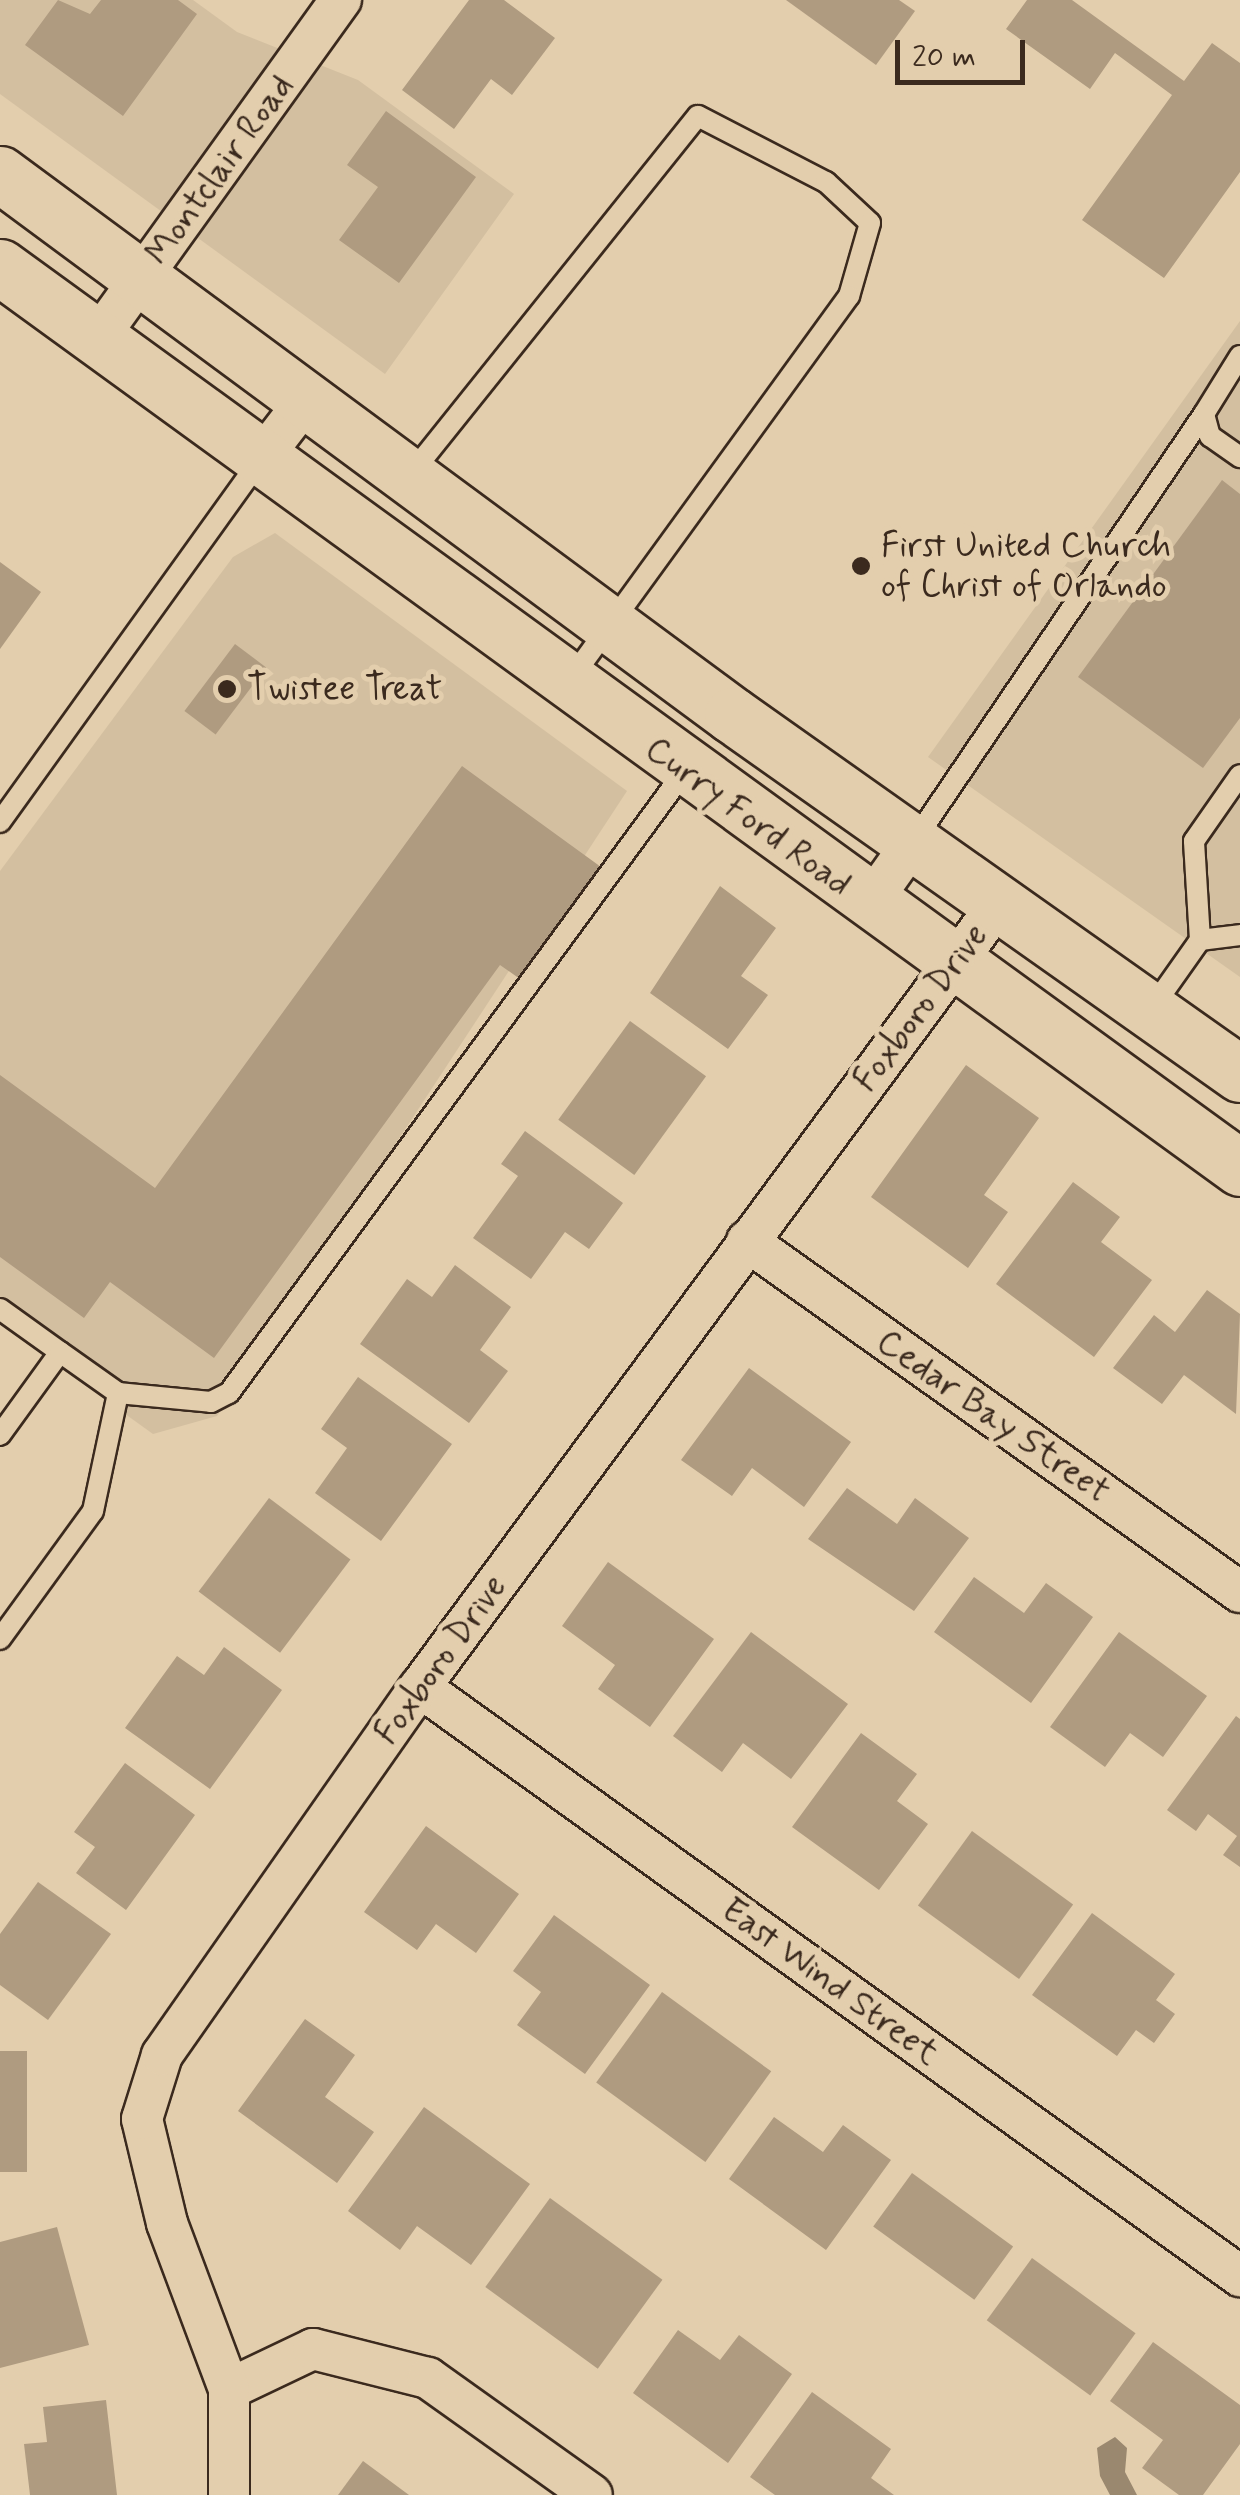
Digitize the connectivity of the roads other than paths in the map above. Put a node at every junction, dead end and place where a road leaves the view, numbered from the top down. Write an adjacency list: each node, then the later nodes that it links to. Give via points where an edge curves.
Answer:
1 (341, 0): 4 (street, Montclair Road)
2 (0, 174): 4 (main road, Curry Ford Road)
3 (0, 267): 5 (main road, Curry Ford Road)
4 (142, 278): 5 (street, Montclair Road); 7 (main road, Curry Ford Road)
5 (98, 340): 10 (main road, Curry Ford Road)
6 (1240, 356): 8 (lane)
7 (306, 399): 10 (street); 11 (main road, Curry Ford Road)
8 (1204, 414): 9 (lane, via 1210,436); 17 (lane)
9 (1240, 458)
10 (260, 460): 13 (main road, Curry Ford Road); 16 (lane)
11 (410, 476): 12 (main road, Curry Ford Road); 12 (lane, via 698,116 826,182 870,223 850,296)
12 (609, 624): 13 (lane); 17 (main road, Curry Ford Road)
13 (566, 686): 14 (main road, Curry Ford Road)
14 (684, 772): 19 (main road, Curry Ford Road); 29 (lane, via 229,1393 211,1402)
15 (1240, 776): 21 (lane, via 1194,840)
16 (0, 822)
17 (913, 842): 18 (main road, Curry Ford Road); 19 (street)
18 (999, 902): 22 (street, Foxboro Drive); 23 (main road, Curry Ford Road)
19 (869, 904): 22 (main road, Curry Ford Road)
20 (1240, 934): 21 (lane)
21 (1200, 940): 23 (lane)
22 (954, 964): 25 (main road, Curry Ford Road); 26 (street, Foxboro Drive)
23 (1150, 1010): 24 (main road, Curry Ford Road)
24 (1240, 1074)
25 (1240, 1168)
26 (747, 1242): 31 (street, Cedar Bay Street); 33 (street, Foxboro Drive)
27 (0, 1308): 28 (lane)
28 (60, 1352): 29 (lane); 30 (lane)
29 (118, 1393): 32 (lane, via 93,1512)
30 (0, 1435)
31 (1240, 1592)
32 (0, 1639)
33 (420, 1687): 34 (street, East Wind Street); 35 (street, Foxboro Drive, via 162,2055 142,2119 168,2222)
34 (1240, 2276)
35 (230, 2389): 36 (street, Foxboro Drive); 37 (street, via 313,2349 428,2378)
36 (229, 2495)
37 (592, 2495)

